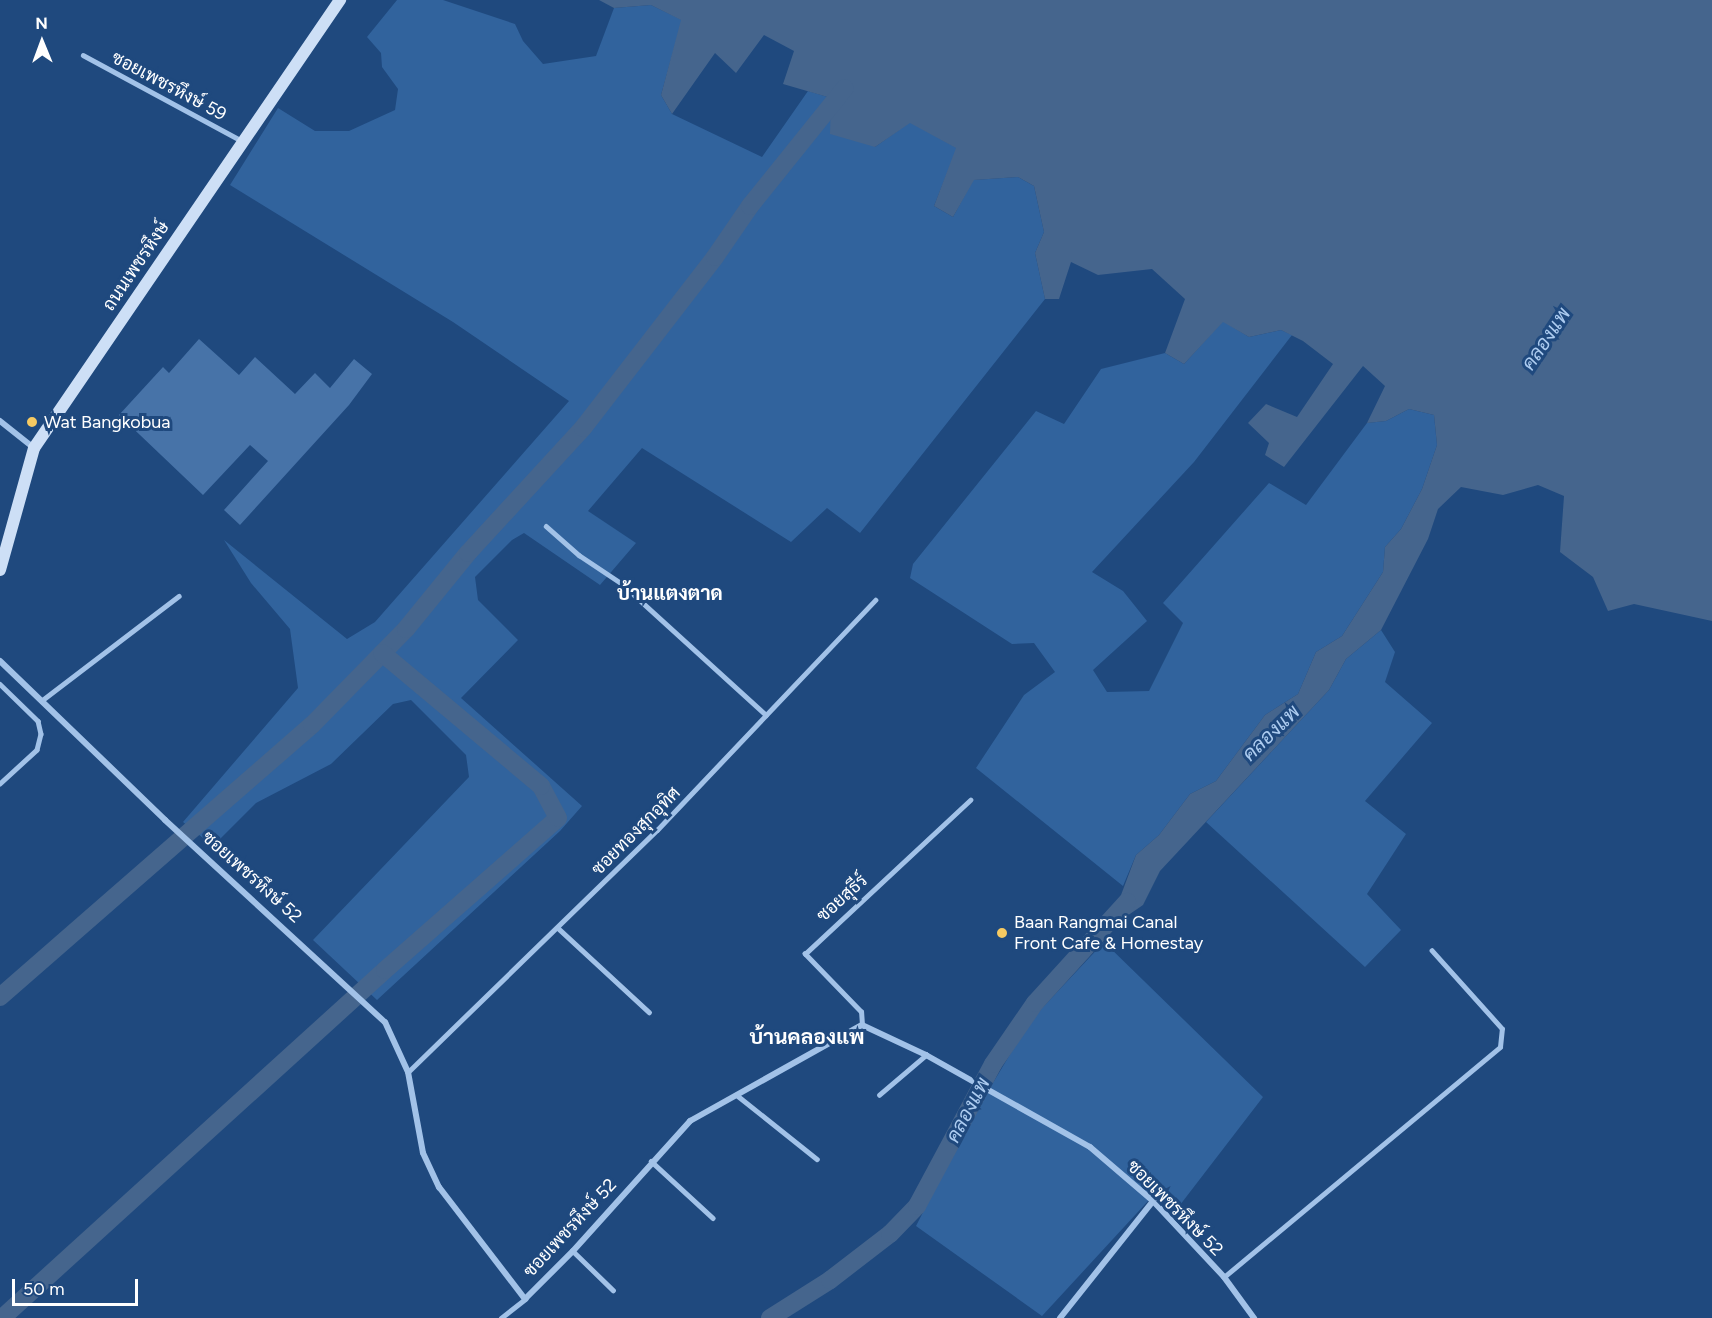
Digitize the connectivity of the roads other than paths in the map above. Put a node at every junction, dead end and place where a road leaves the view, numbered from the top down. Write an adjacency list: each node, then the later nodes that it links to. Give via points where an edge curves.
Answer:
1 (340, 0): 3 (main road, ถนนเพชรหึงษ์)
2 (83, 55): 3 (lane, ซอยเพชรหึงษ์ 59)
3 (242, 141): 5 (main road, ถนนเพชรหึงษ์)
4 (0, 421): 5 (street)
5 (34, 448): 7 (main road, ถนนเพชรหึงษ์)
6 (546, 526): 13 (lane, via 579,555 621,583)
7 (0, 570)
8 (178, 596): 12 (lane)
9 (875, 600): 13 (lane, ซอยทองสุกอุทิศ)
10 (0, 661): 12 (street, ซอยเพชรหึงษ์ 52)
11 (0, 684): 14 (lane, via 38,721 41,734 37,750)
12 (41, 701): 21 (street, ซอยเพชรหึงษ์ 52, via 383,1020)
13 (766, 715): 16 (lane, ซอยทองสุกอุทิศ)
14 (0, 784)
15 (970, 800): 19 (lane, ซอยสุธีร์, via 805,954 861,1012)
16 (558, 928): 18 (lane); 21 (lane, ซอยทองสุกอุทิศ)
17 (1432, 951): 29 (lane, via 1502,1029 1500,1047)
18 (649, 1012)
19 (862, 1025): 20 (street, ซอยเพชรหึงษ์ 52); 23 (street, ซอยเพชรหึงษ์ 52)
20 (926, 1054): 22 (lane); 26 (street, ซอยเพชรหึงษ์ 52, via 1090,1147)
21 (408, 1072): 31 (street, ซอยเพชรหึงษ์ 52, via 423,1153 439,1188)
22 (879, 1095)
23 (738, 1096): 24 (lane); 25 (street, ซอยเพชรหึงษ์ 52, via 690,1121)
24 (817, 1159)
25 (651, 1161): 27 (lane); 28 (street, ซอยเพชรหึงษ์ 52)
26 (1153, 1201): 29 (street, ซอยเพชรหึงษ์ 52); 33 (street)
27 (713, 1218)
28 (573, 1251): 30 (lane); 31 (street, ซอยเพชรหึงษ์ 52)
29 (1224, 1277): 34 (street, ซอยเพชรหึงษ์ 52)
30 (613, 1290)
31 (525, 1299): 32 (lane)
32 (501, 1318)
33 (1060, 1318)
34 (1254, 1318)

